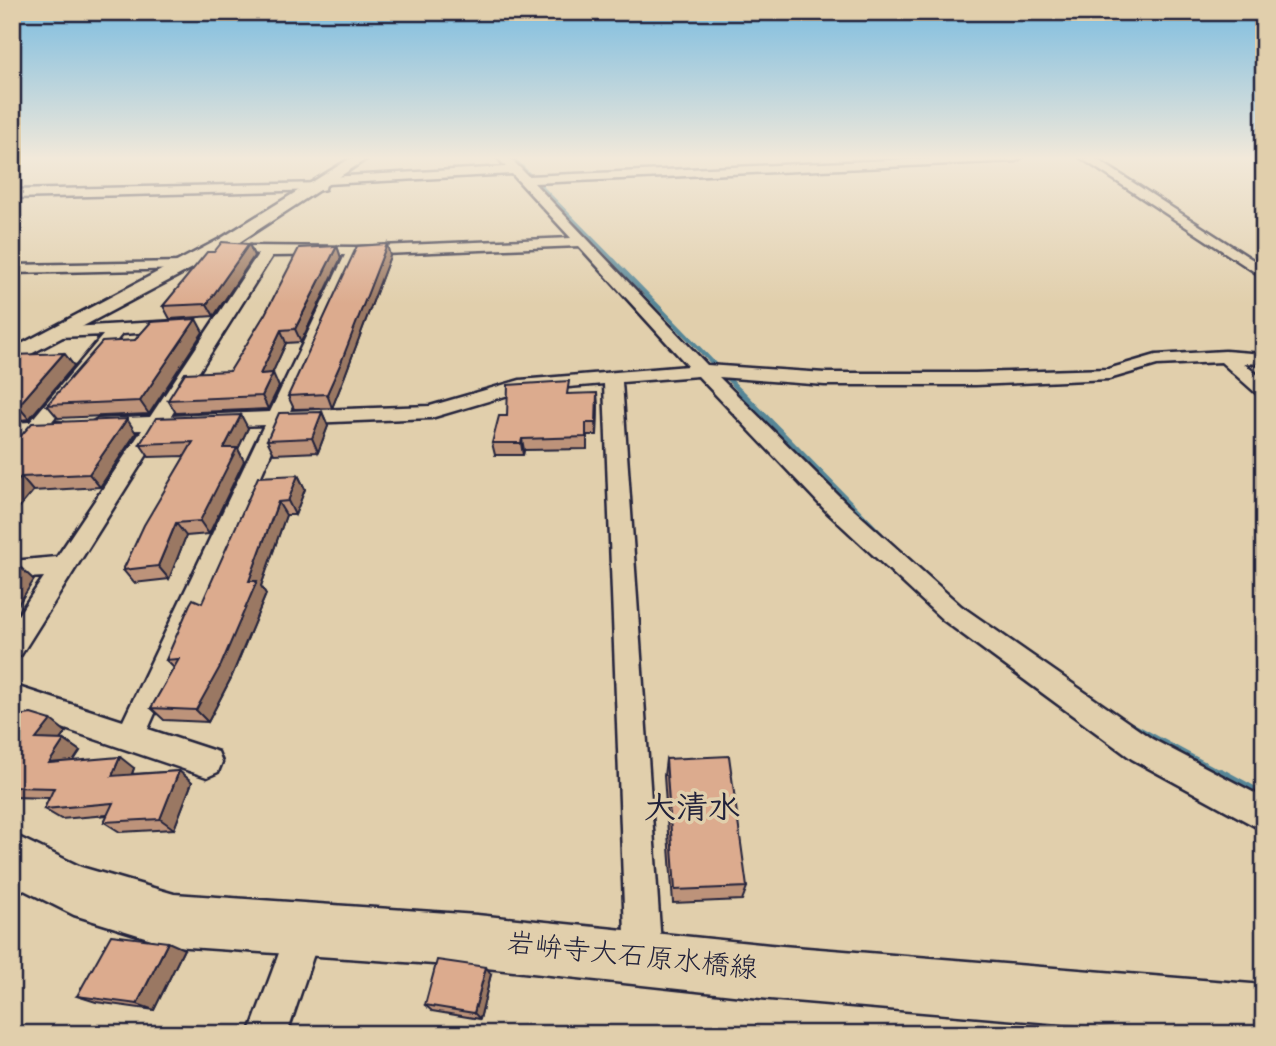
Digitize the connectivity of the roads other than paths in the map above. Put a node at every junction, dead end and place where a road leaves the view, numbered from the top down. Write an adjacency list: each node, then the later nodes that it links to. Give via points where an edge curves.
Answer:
1 (286, 207): 5 (street)
2 (550, 207): 4 (street)
3 (1161, 207): 10 (street)
4 (584, 242): 6 (street); 17 (street)
5 (226, 243): 7 (street); 8 (street)
6 (354, 251): 7 (street); 20 (street)
7 (267, 253): 11 (street)
8 (183, 266): 9 (street); 13 (street)
9 (12, 269)
10 (1264, 275)
11 (205, 325): 12 (street); 21 (street)
12 (117, 329): 13 (street); 22 (street)
13 (60, 332): 15 (street)
14 (1225, 356): 16 (street); 17 (street, via 1156,360 1109,374 975,379 825,379); 19 (street)
15 (12, 358)
16 (1264, 359)
17 (702, 370): 18 (street); 31 (street, via 837,508 952,613 1142,750)
18 (613, 378): 20 (street, via 520,387 431,412); 34 (street)
19 (1264, 390)
20 (274, 419): 21 (street); 29 (street)
21 (156, 422): 22 (street); 25 (street)
22 (36, 428): 23 (street); 24 (street)
23 (12, 429)
24 (12, 457)
25 (64, 566): 26 (street); 27 (street)
26 (12, 570)
27 (12, 647)
28 (12, 698): 29 (street)
29 (130, 737): 30 (street)
30 (207, 762)
31 (1264, 815)
32 (12, 858): 33 (main road, 岩峅寺大石原水橋線, via 74,890 174,920)
33 (304, 930): 34 (main road, 岩峅寺大石原水橋線, via 477,941); 36 (street)
34 (644, 959): 35 (main road, 岩峅寺大石原水橋線)
35 (1264, 1013)
36 (268, 1034)

